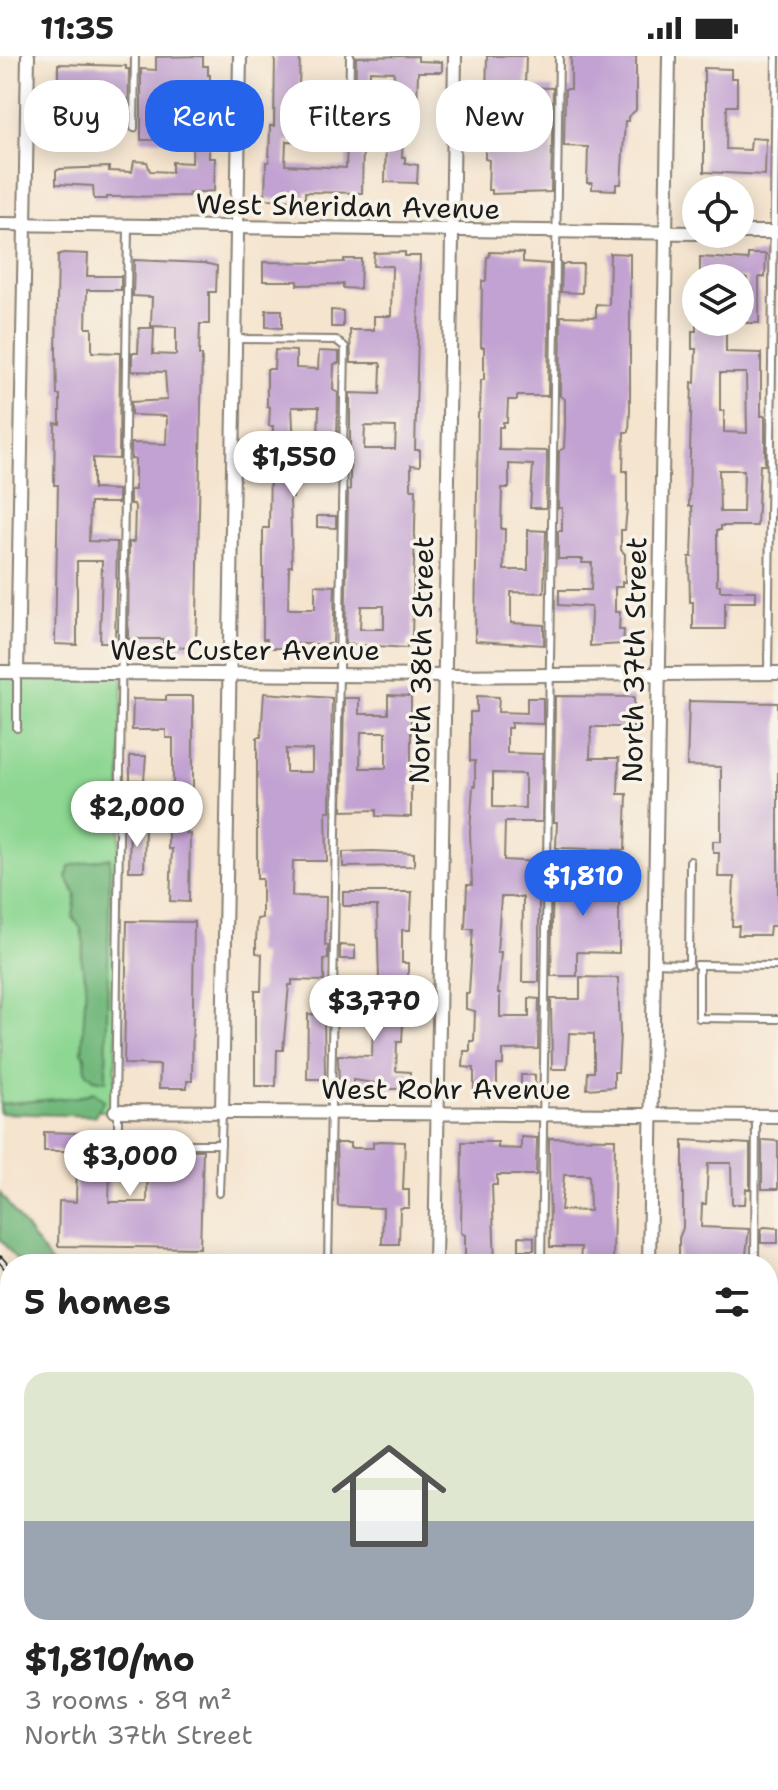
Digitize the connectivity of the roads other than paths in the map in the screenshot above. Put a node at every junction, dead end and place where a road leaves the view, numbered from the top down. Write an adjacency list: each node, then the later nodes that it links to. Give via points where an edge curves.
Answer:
1 (28, 56): 12 (street)
2 (135, 56): 10 (lane)
3 (240, 56): 14 (street)
4 (350, 56): 9 (lane)
5 (455, 56): 15 (street, North 38th Street)
6 (559, 56): 16 (lane)
7 (669, 56): 19 (street, North 37th Street)
8 (776, 56): 18 (lane)
9 (350, 80)
10 (134, 128)
11 (0, 224): 12 (street, West Sheridan Avenue)
12 (24, 224): 13 (street, West Sheridan Avenue); 23 (street)
13 (128, 226): 14 (street, West Sheridan Avenue); 24 (lane)
14 (236, 228): 15 (street, West Sheridan Avenue); 21 (street)
15 (453, 231): 16 (street, West Sheridan Avenue); 30 (street, North 38th Street)
16 (557, 232): 19 (street, West Sheridan Avenue); 29 (lane)
17 (754, 232): 18 (street)
18 (776, 232): 27 (lane)
19 (664, 233): 20 (street, West Sheridan Avenue); 26 (street, North 37th Street)
20 (682, 233)
21 (235, 339): 25 (street); 28 (lane, via 336,340 345,347)
22 (0, 672): 23 (street, West Custer Avenue)
23 (17, 672): 24 (street, West Custer Avenue); 31 (lane)
24 (123, 673): 25 (street, West Custer Avenue); 38 (lane)
25 (231, 673): 28 (street, West Custer Avenue); 39 (street)
26 (658, 673): 27 (street, West Custer Avenue); 29 (street, West Custer Avenue); 33 (street, North 37th Street)
27 (773, 673)
28 (337, 674): 30 (street, West Custer Avenue); 40 (lane)
29 (551, 674): 30 (street, West Custer Avenue); 42 (lane)
30 (444, 676): 41 (street, North 38th Street)
31 (17, 728)
32 (690, 861): 34 (lane)
33 (653, 963): 34 (lane); 43 (street, North 37th Street)
34 (689, 964): 35 (lane)
35 (699, 965): 36 (lane); 37 (lane, via 699,1018)
36 (778, 966)
37 (778, 1019)
38 (116, 1111): 39 (street, West Rohr Avenue); 46 (lane, via 122,1144)
39 (222, 1113): 40 (street, West Rohr Avenue); 46 (lane)
40 (330, 1113): 41 (street, West Rohr Avenue); 48 (lane)
41 (438, 1113): 42 (street, West Rohr Avenue); 49 (street, North 38th Street)
42 (543, 1114): 43 (street, West Rohr Avenue); 50 (lane)
43 (651, 1114): 44 (street, West Rohr Avenue); 51 (street, North 37th Street)
44 (756, 1115): 45 (street, West Rohr Avenue); 52 (lane)
45 (778, 1116)
46 (221, 1144): 47 (lane)
47 (219, 1193)
48 (328, 1254)
49 (435, 1254)
50 (541, 1254)
51 (649, 1254)
52 (755, 1254)
53 (0, 1665): 54 (street)
54 (0, 1707)

